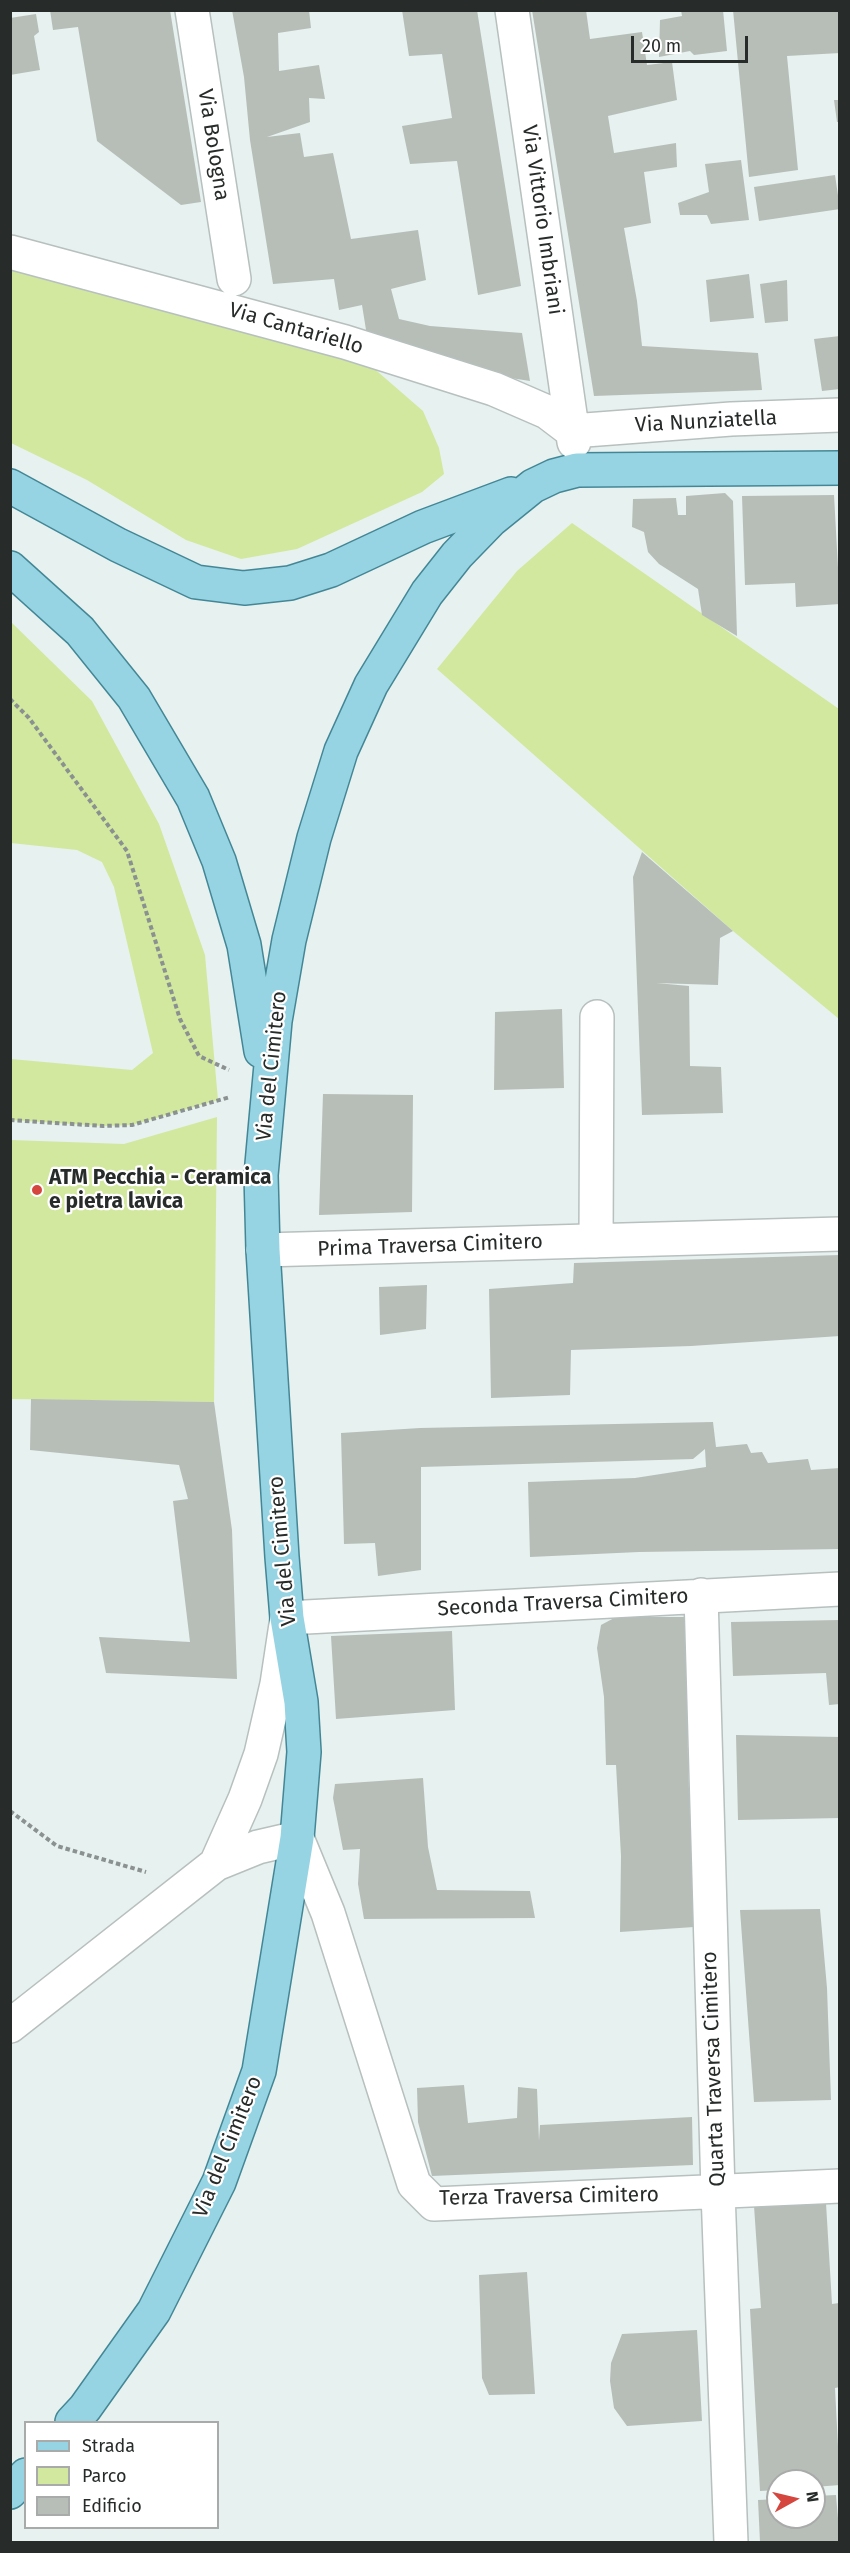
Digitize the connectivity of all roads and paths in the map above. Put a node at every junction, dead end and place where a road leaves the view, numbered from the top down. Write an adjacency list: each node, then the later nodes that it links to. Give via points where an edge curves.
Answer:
1 (192, 10): 4 (street, Via Bologna)
2 (512, 10): 6 (street, Via Vittorio Imbriani)
3 (10, 252): 6 (street, Via Cantariello, via 345,342 494,389 547,411)
4 (234, 279)
5 (840, 415): 6 (street, Via Nunziatella)
6 (572, 430): 8 (street, Via Vittorio Imbriani)
7 (840, 468): 8 (main road, Via del Cimitero)
8 (578, 470): 10 (main road, Via del Cimitero)
9 (10, 486): 10 (main road, via 196,582 244,588 290,583 331,570 423,526)
10 (533, 486): 14 (main road, Via del Cimitero, via 491,520 427,593 371,684 341,751 289,940)
11 (10, 568): 14 (main road, via 80,631 127,690 193,798 219,861 244,945)
12 (10, 699): 14 (path, via 29,718 127,850 180,1019 199,1056)
13 (597, 1017): 17 (street)
14 (268, 1088): 15 (path, via 132,1125); 18 (main road, Via del Cimitero, via 261,1175)
15 (10, 1120)
16 (840, 1234): 17 (street, Prima Traversa Cimitero)
17 (596, 1241): 18 (street, Prima Traversa Cimitero)
18 (264, 1250): 21 (main road, Via del Cimitero)
19 (840, 1589): 20 (street, Seconda Traversa Cimitero)
20 (701, 1596): 21 (street, Seconda Traversa Cimitero); 28 (street, Quarta Traversa Cimitero)
21 (287, 1618): 23 (main road, Via del Cimitero, via 304,1752); 24 (street, via 261,1754)
22 (10, 1811): 25 (path, via 57,1846)
23 (297, 1838): 24 (street, via 258,1847); 28 (street, Terza Traversa Cimitero, via 328,1913 414,2184 434,2204); 29 (main road, Via del Cimitero, via 259,2071 219,2182 154,2311)
24 (216, 1864): 25 (street)
25 (190, 1886): 26 (street)
26 (10, 2026)
27 (840, 2186): 28 (street, Terza Traversa Cimitero)
28 (718, 2192): 32 (street, Quarta Traversa Cimitero)
29 (73, 2421)
30 (24, 2477): 31 (main road)
31 (10, 2492)
32 (731, 2542)

